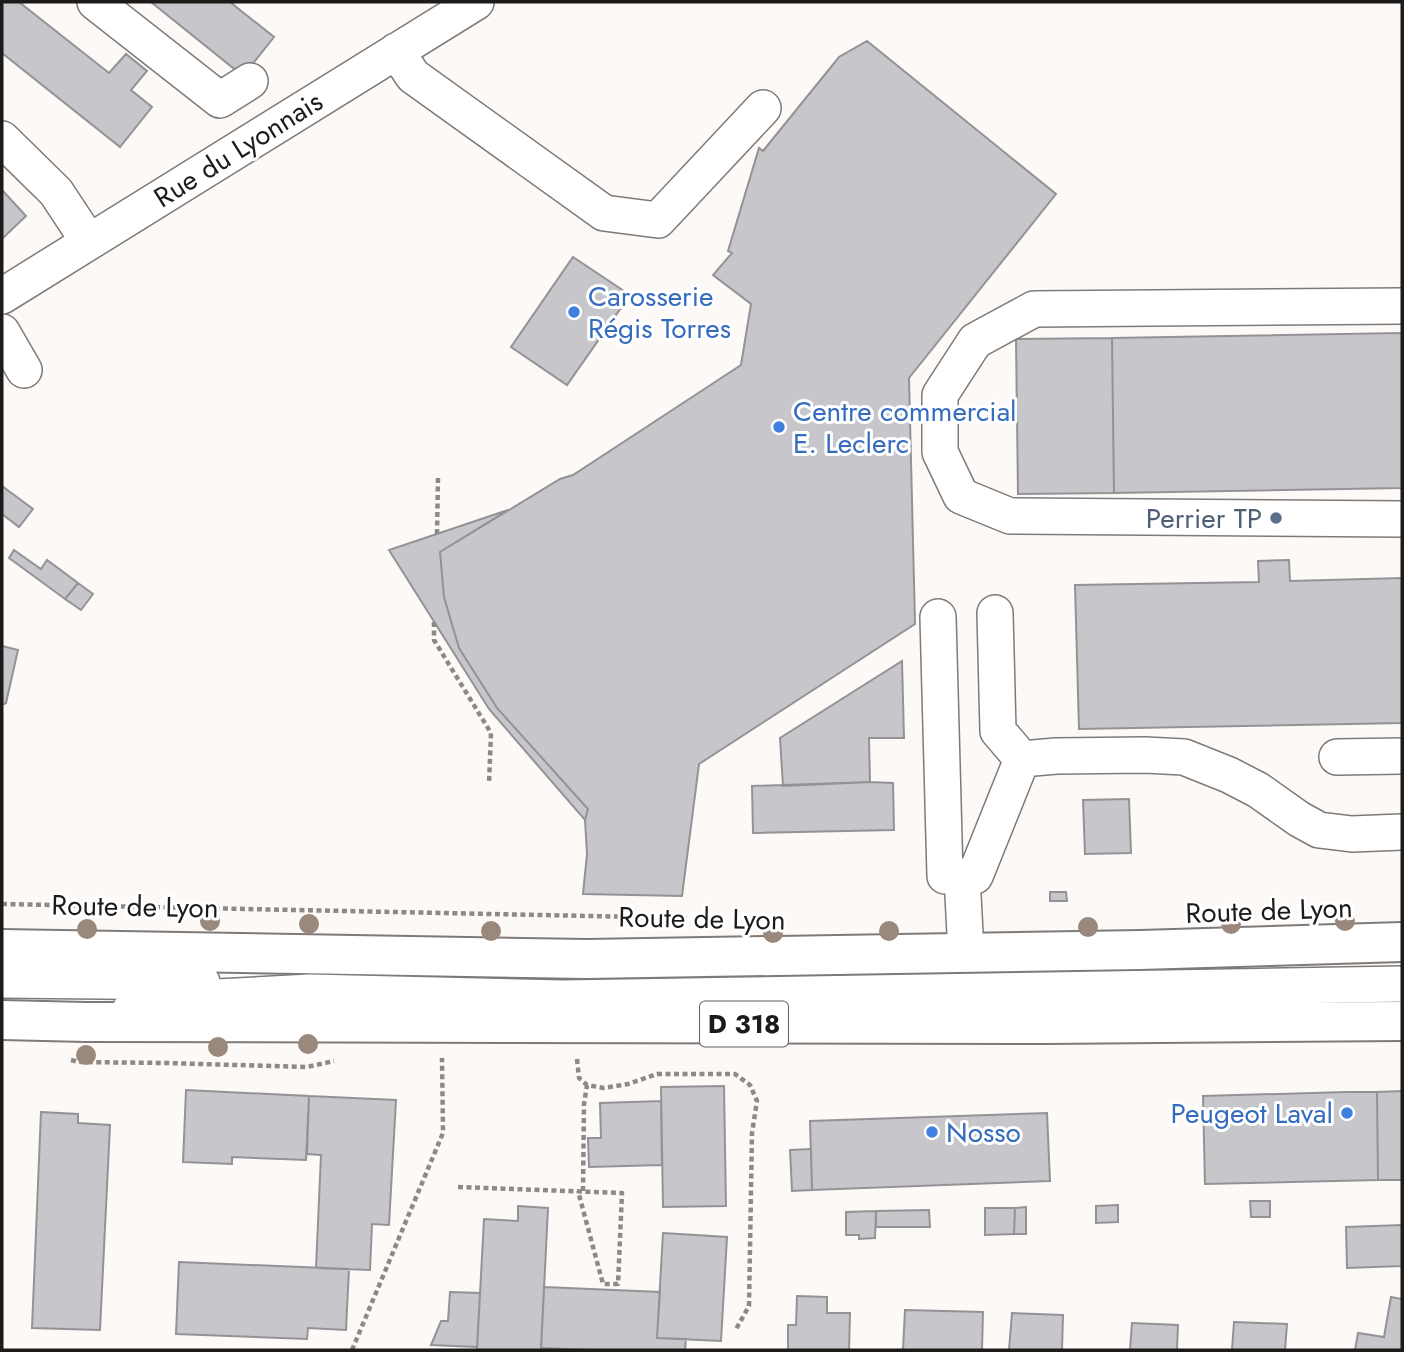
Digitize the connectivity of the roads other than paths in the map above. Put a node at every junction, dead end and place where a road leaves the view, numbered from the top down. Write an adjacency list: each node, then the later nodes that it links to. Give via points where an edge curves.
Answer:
1 (95, 2): 4 (street, via 220,100)
2 (475, 2): 3 (street, Rue du Lyonnais)
3 (396, 51): 5 (street, via 413,76 604,213 658,220); 7 (street, Rue du Lyonnais)
4 (250, 81)
5 (763, 108)
6 (2, 139): 7 (street, via 56,192)
7 (89, 242): 8 (street, Rue du Lyonnais)
8 (2, 296)
9 (1402, 306): 12 (street, via 1034,309 975,341 940,395 940,452 961,496 1010,516)
10 (2, 332): 11 (street)
11 (24, 370)
12 (1402, 519)
13 (995, 613): 17 (street, via 999,731)
14 (938, 617): 19 (street, via 945,876)
15 (1402, 756): 16 (street)
16 (1337, 757)
17 (1022, 759): 18 (street, via 1184,757 1258,790 1319,830); 19 (street, via 975,876)
18 (1402, 832)
19 (962, 876): 22 (street)
20 (1402, 942): 22 (main road, Route de Lyon)
21 (2, 949): 22 (main road, Route de Lyon, via 587,959)
22 (966, 953)
23 (2, 980): 25 (street, via 219,982)
24 (1402, 984): 25 (street, via 564,998)
25 (310, 992): 28 (street, via 203,999 137,1008)
26 (2, 1020): 28 (main road, D 318)
27 (1402, 1021): 28 (main road, D 318)
28 (86, 1022)

